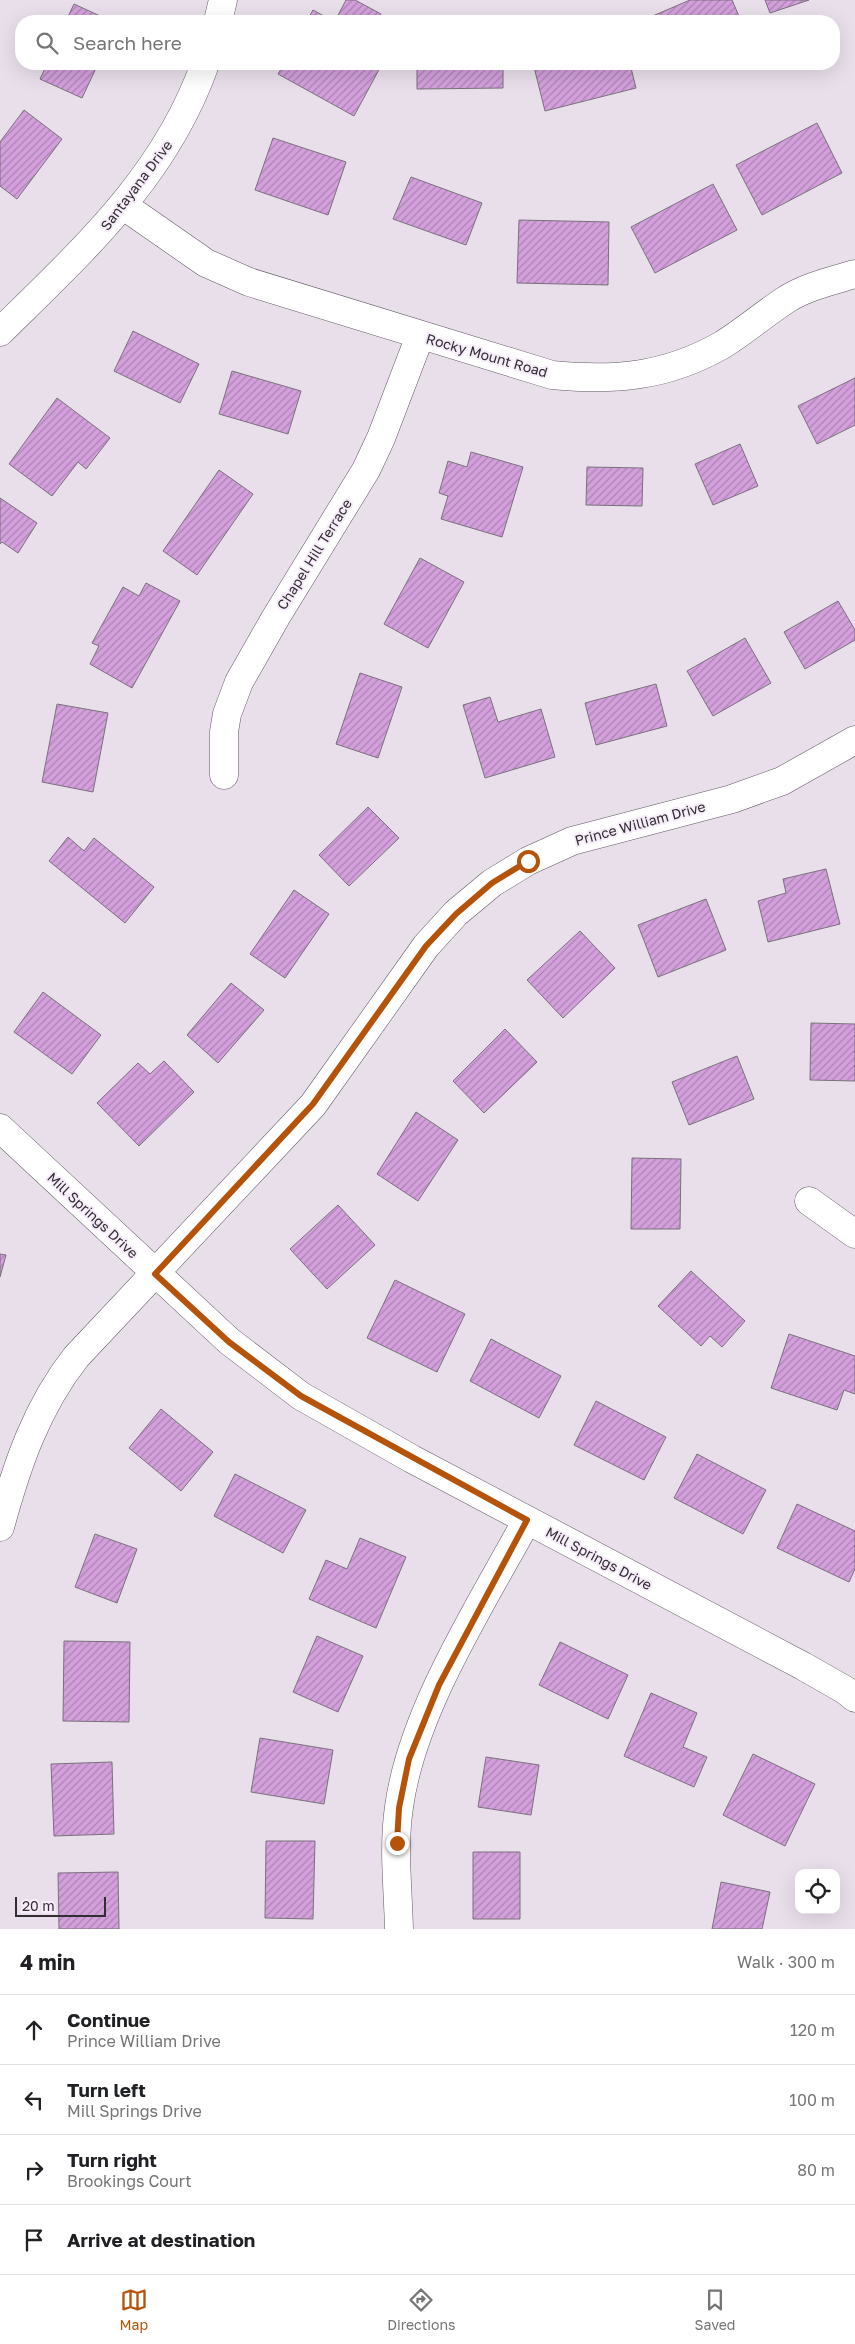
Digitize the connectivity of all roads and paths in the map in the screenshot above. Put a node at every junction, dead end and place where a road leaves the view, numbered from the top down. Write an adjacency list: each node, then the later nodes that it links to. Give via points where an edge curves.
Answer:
1 (223, 0): 2 (street)
2 (219, 15)
3 (202, 70): 4 (street, Santayana Drive, via 176,130)
4 (124, 206): 6 (street, Santayana Drive); 7 (street, Rocky Mount Road, via 206,263 249,282)
5 (855, 274): 7 (street, Rocky Mount Road, via 808,288 722,344 690,360 638,375 595,379 552,375)
6 (0, 332)
7 (420, 336): 9 (street, Chapel Hill Terrace, via 366,470 239,682 224,732)
8 (855, 740): 13 (street, Prince William Drive, via 782,781 732,799 572,841 528,861 492,883 426,946 313,1104)
9 (224, 775)
10 (0, 1128): 13 (street, Mill Springs Drive)
11 (809, 1200): 12 (street)
12 (855, 1234)
13 (155, 1274): 14 (street, Mill Springs Drive, via 229,1342 301,1396); 15 (street, Prince William Drive, via 76,1356 54,1387 32,1429)
14 (527, 1520): 16 (street, Mill Springs Drive, via 803,1666); 17 (street, via 439,1685 409,1759 398,1816)
15 (0, 1527)
16 (855, 1698)
17 (399, 1929)

